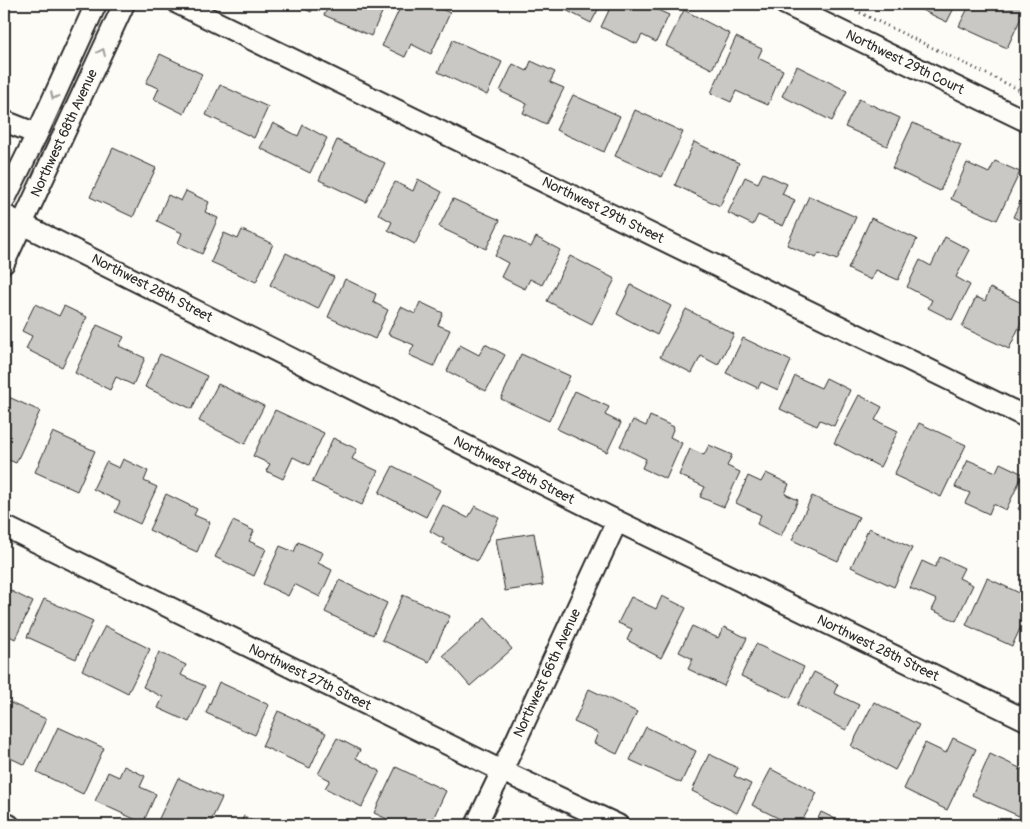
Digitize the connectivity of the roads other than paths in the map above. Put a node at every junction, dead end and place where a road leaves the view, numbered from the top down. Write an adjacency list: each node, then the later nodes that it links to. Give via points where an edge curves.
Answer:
1 (96, 4): 7 (street, Northwest 68th Avenue, one-way to 7)
2 (124, 4): 10 (street, Northwest 68th Avenue, one-way to 2)
3 (179, 4): 12 (street, Northwest 29th Street)
4 (785, 4): 6 (street, Northwest 29th Court)
5 (4, 121): 7 (street)
6 (1026, 121)
7 (36, 134): 8 (street, Northwest 68th Avenue)
8 (4, 201)
9 (4, 215): 10 (street, Northwest 28th Street)
10 (22, 224): 11 (street, Northwest 68th Avenue); 13 (street, Northwest 28th Street)
11 (4, 263)
12 (1026, 417)
13 (616, 521): 15 (street, Northwest 28th Street); 16 (street, Northwest 66th Avenue)
14 (4, 526): 16 (street, Northwest 27th Street)
15 (1026, 720)
16 (502, 771): 19 (street, Northwest 66th Avenue); 20 (street, Northwest 27th Street)
17 (4, 823): 18 (street)
18 (9, 825)
19 (476, 825)
20 (618, 825)

